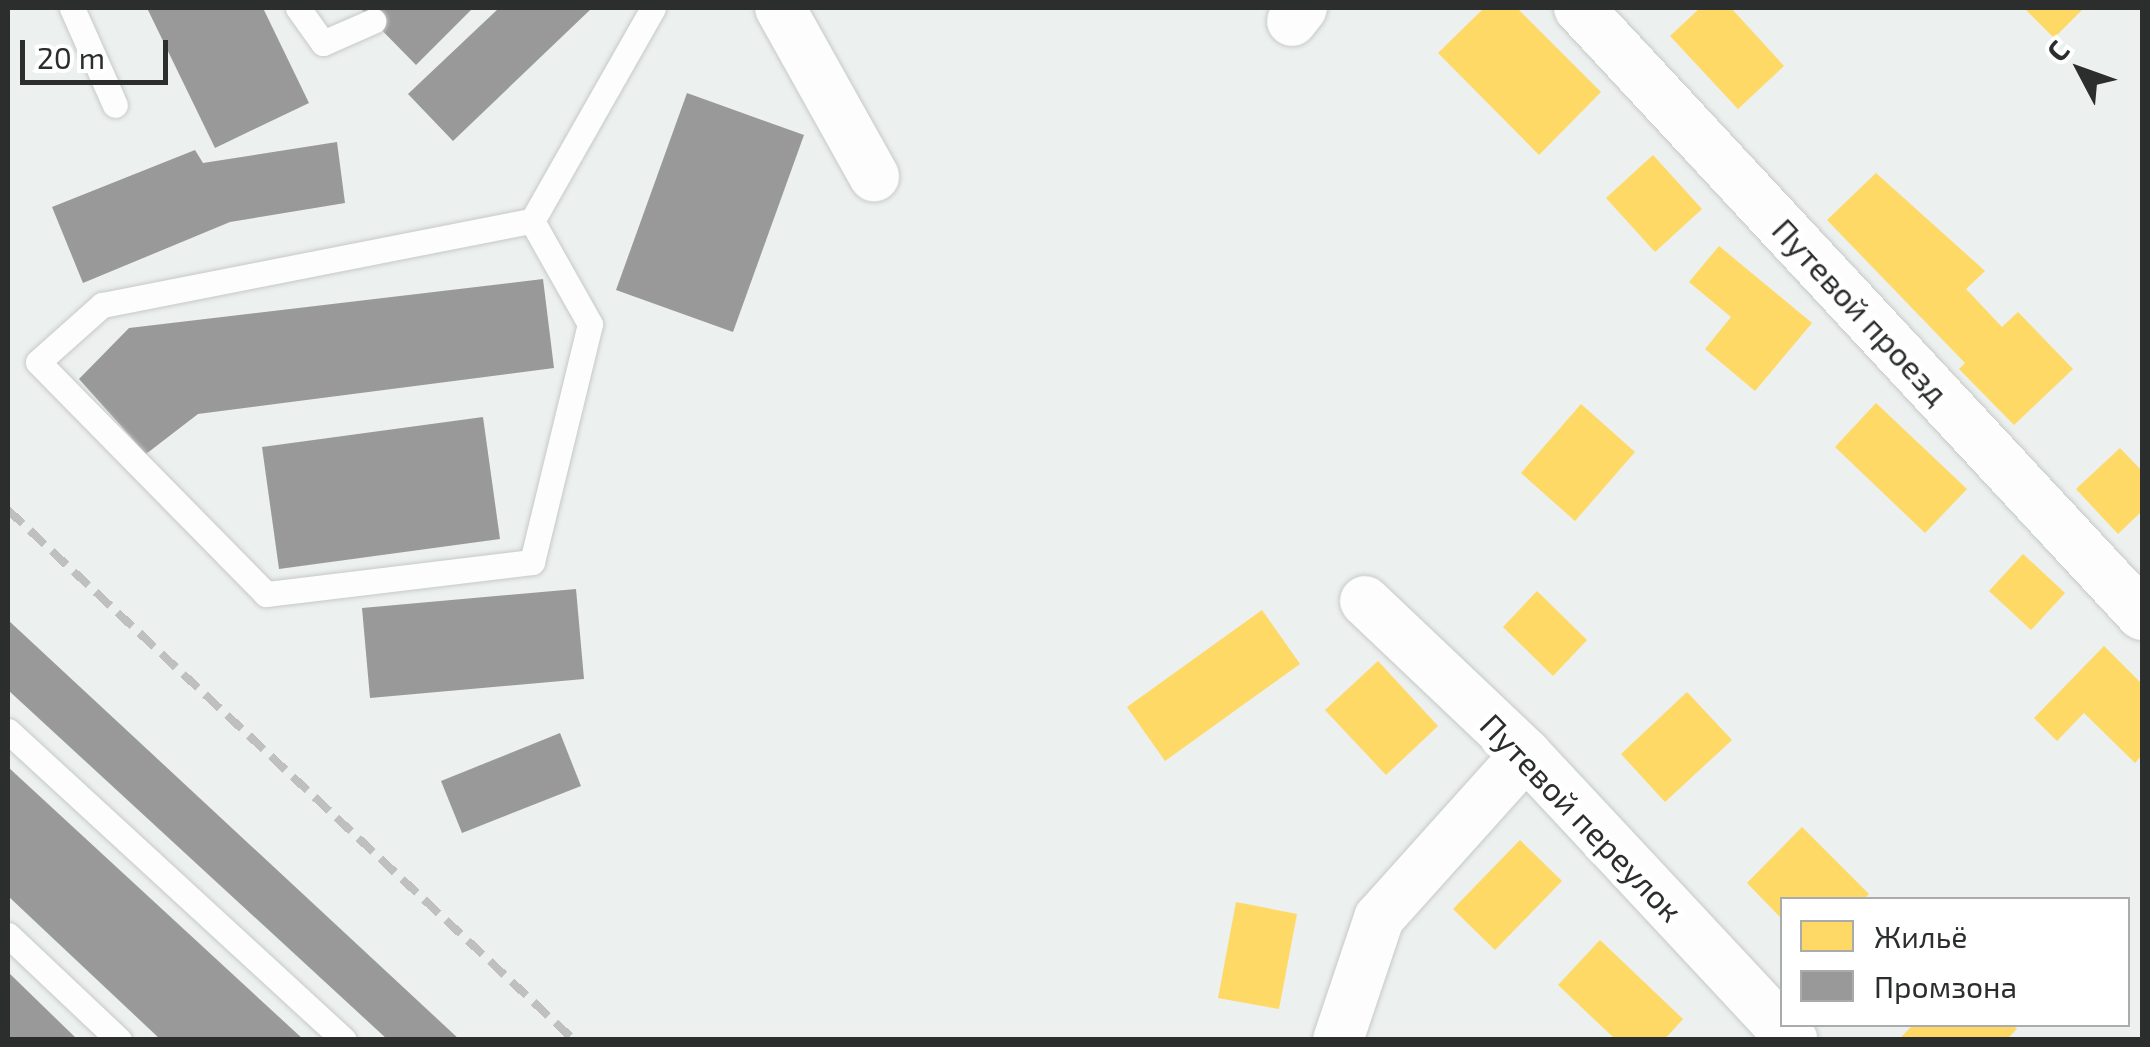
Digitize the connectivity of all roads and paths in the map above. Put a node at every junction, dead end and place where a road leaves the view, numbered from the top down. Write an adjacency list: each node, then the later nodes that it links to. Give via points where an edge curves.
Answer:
1 (72, 8): 7 (lane)
2 (298, 8): 6 (lane, via 323,43)
3 (653, 8): 9 (lane)
4 (780, 8): 8 (street)
5 (1579, 8): 11 (street, Путевой проезд)
6 (373, 21)
7 (115, 105)
8 (874, 176)
9 (532, 221): 9 (lane, via 102,306 38,362 266,594 532,562 590,324)
10 (1366, 602): 13 (street, Путевой переулок)
11 (2142, 615)
12 (8, 731): 16 (lane)
13 (1526, 754): 15 (street, Путевой переулок); 18 (street, via 1379,918)
14 (8, 935): 17 (lane)
15 (1780, 1026)
16 (340, 1038)
17 (119, 1040)
18 (1338, 1040)

